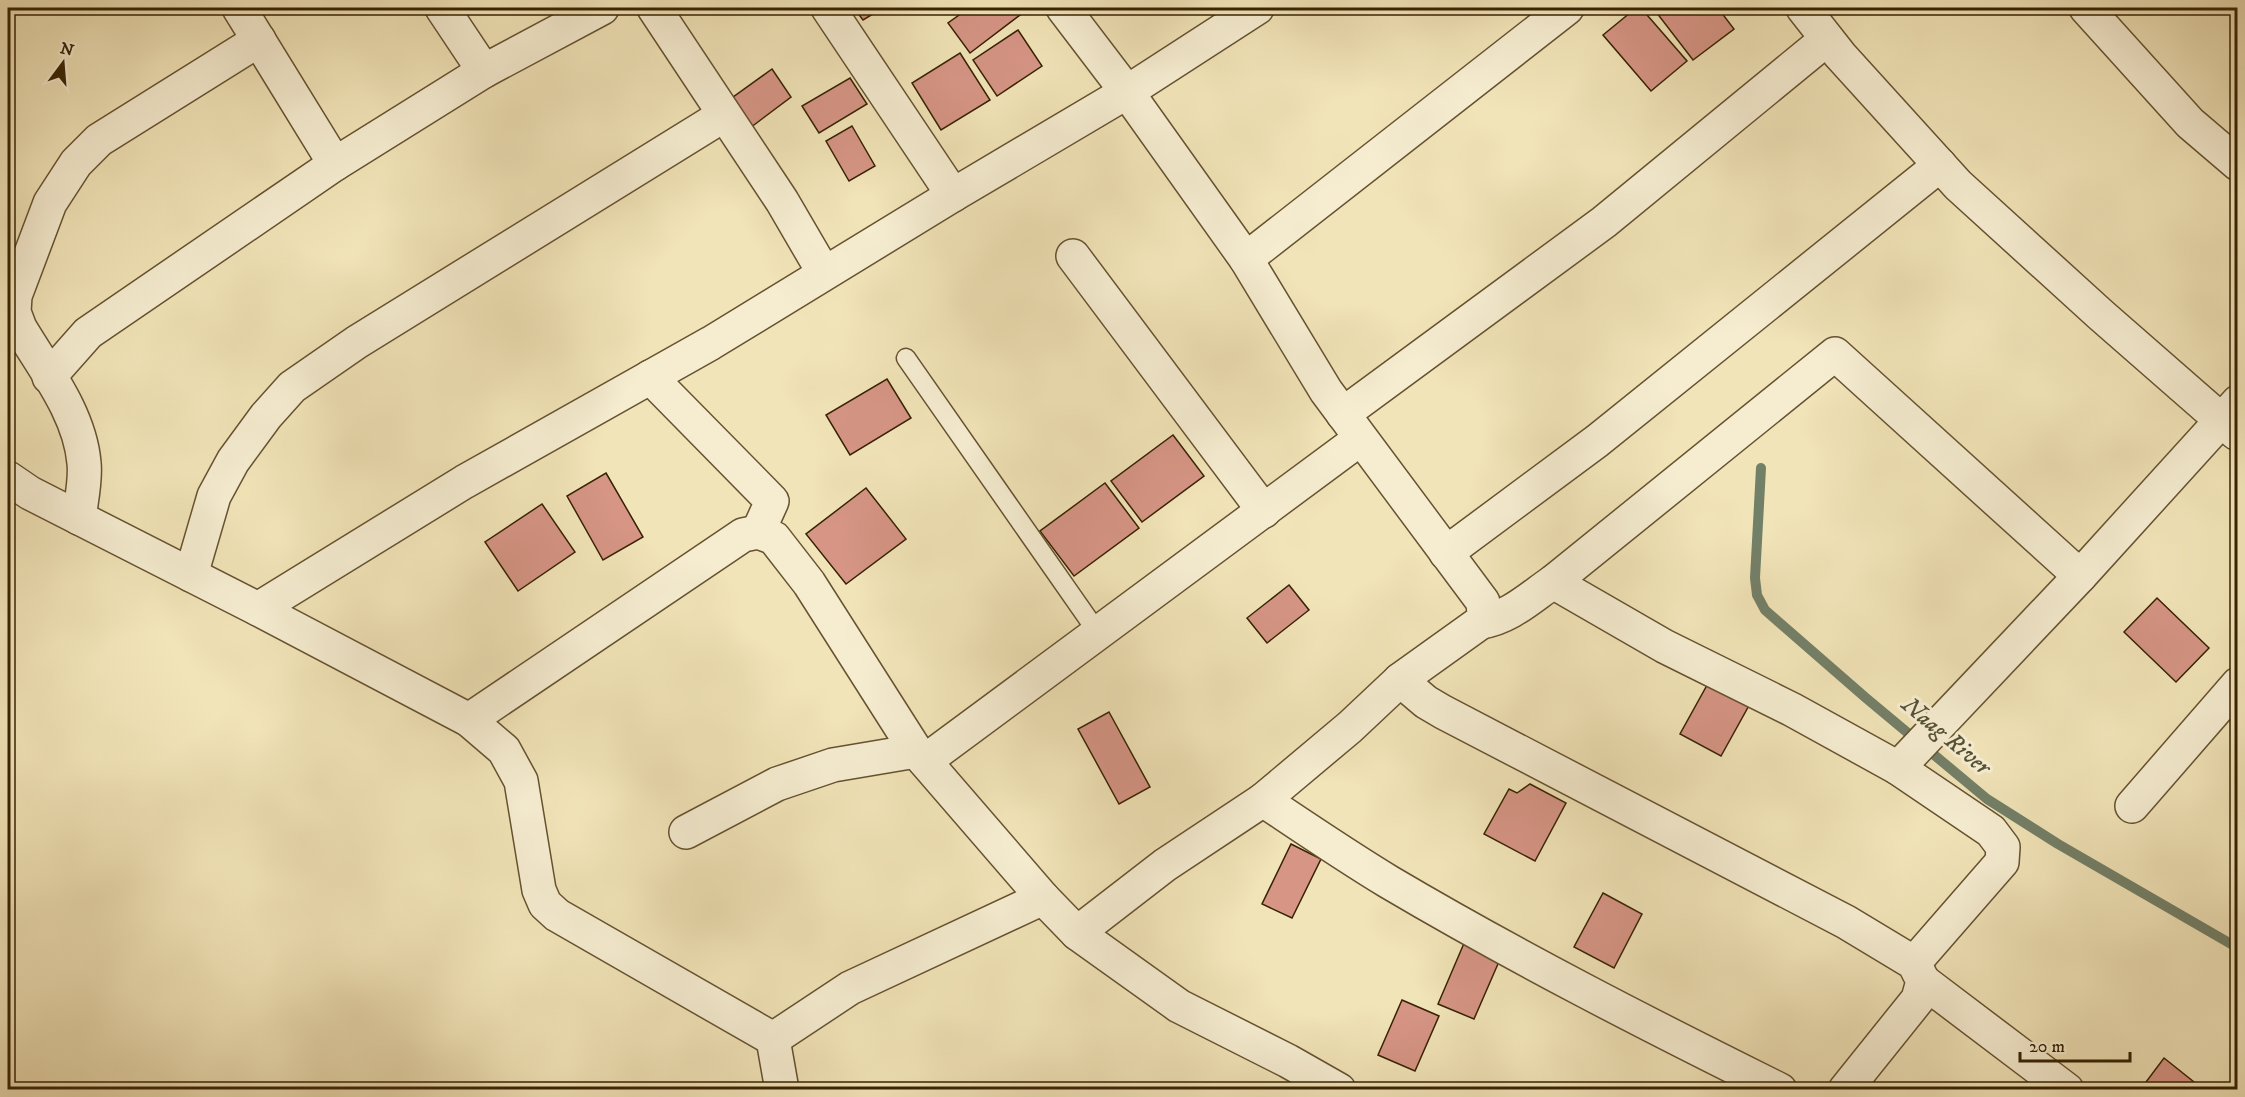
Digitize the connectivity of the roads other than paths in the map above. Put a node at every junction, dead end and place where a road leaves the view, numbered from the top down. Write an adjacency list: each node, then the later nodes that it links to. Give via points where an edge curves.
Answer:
1 (239, 8): 12 (street)
2 (442, 8): 13 (street)
3 (602, 8): 13 (street)
4 (654, 8): 15 (street)
5 (828, 8): 19 (street)
6 (1063, 8): 14 (street)
7 (1567, 8): 21 (street)
8 (1803, 8): 11 (street)
9 (2086, 8): 17 (street, via 2190,123)
10 (1250, 10): 14 (street)
11 (1827, 39): 18 (street); 27 (street)
12 (259, 40): 16 (street); 24 (street, via 99,140 76,163 50,203 15,296 14,312)
13 (484, 71): 16 (street)
14 (1127, 92): 19 (street); 21 (street)
15 (724, 115): 22 (street, via 782,201); 33 (street, via 357,342 292,387 233,461 214,496)
16 (335, 164): 24 (street, via 88,333)
17 (2238, 164)
18 (1940, 165): 26 (street, via 2101,315); 32 (street, via 1597,441)
19 (953, 195): 22 (street)
20 (1073, 256): 29 (street)
21 (1246, 259): 27 (street)
22 (824, 273): 25 (street)
23 (906, 358): 38 (lane)
24 (49, 377): 30 (street, via 73,416 81,439 85,466)
25 (650, 377): 31 (street, via 772,501); 36 (street, via 464,482)
26 (2232, 419): 34 (street)
27 (1352, 427): 29 (street); 32 (street)
28 (8, 478): 30 (street)
29 (1264, 511): 38 (street)
30 (79, 518): 33 (street)
31 (758, 532): 41 (street, via 743,535); 42 (street, via 774,538 809,583)
32 (1446, 554): 37 (street, via 1484,603)
33 (191, 575): 36 (street)
34 (2080, 576): 35 (street, via 1835,354); 43 (street)
35 (1553, 582): 37 (street, via 1507,614); 43 (street, via 1664,646)
36 (258, 609): 41 (street)
37 (1481, 622): 39 (street)
38 (1098, 633): 42 (street)
39 (1400, 680): 44 (street); 49 (street, via 1443,712 1845,922)
40 (2238, 684): 45 (street)
41 (469, 720): 50 (street, via 504,750 521,782 539,890 545,904 557,915)
42 (921, 756): 46 (street, via 833,765 777,783); 47 (street)
43 (1905, 761): 49 (street, via 1991,831 2003,848 2002,862)
44 (1263, 801): 48 (street, via 1166,865); 53 (street, via 1387,881 1513,952)
45 (2132, 806)
46 (686, 832)
47 (1042, 898): 48 (street); 50 (street, via 850,988)
48 (1077, 933): 52 (street, via 1179,1006)
49 (1918, 972): 54 (street, via 1918,999); 55 (street)
50 (773, 1039): 51 (street)
51 (782, 1089)
52 (1339, 1089)
53 (1780, 1089)
54 (1845, 1089)
55 (2067, 1089)

